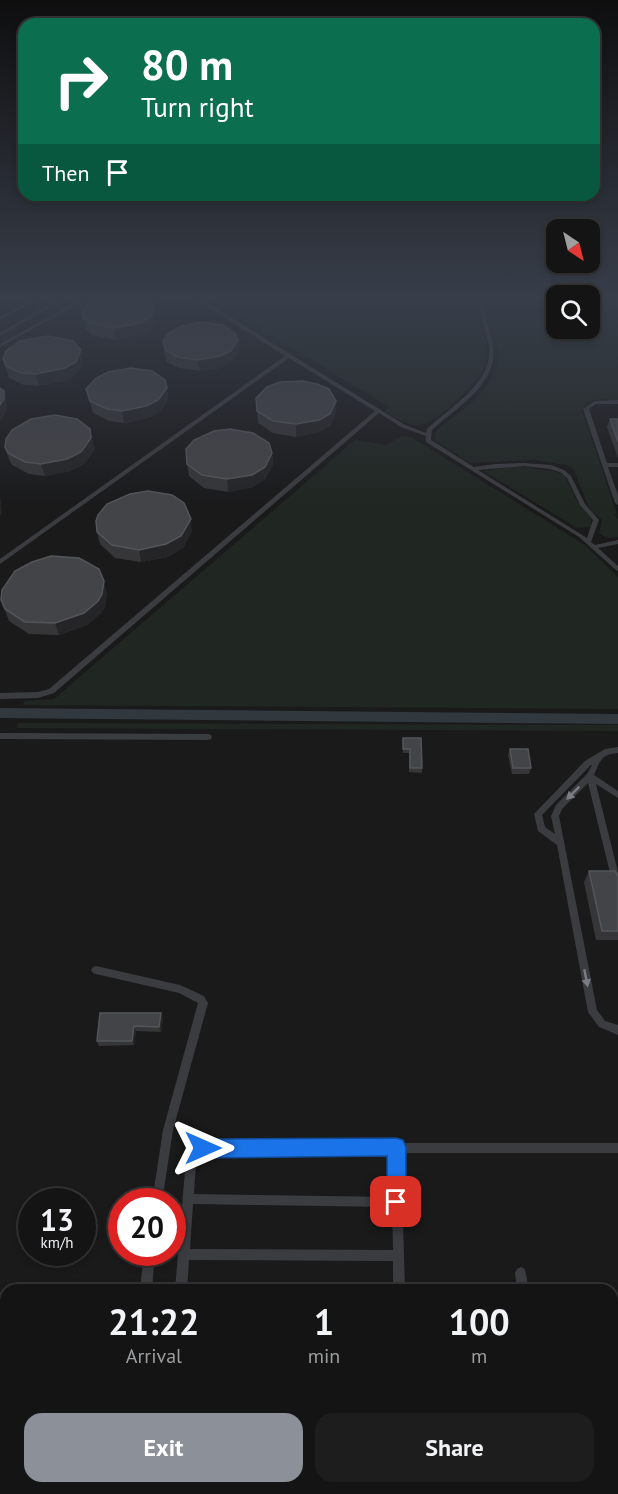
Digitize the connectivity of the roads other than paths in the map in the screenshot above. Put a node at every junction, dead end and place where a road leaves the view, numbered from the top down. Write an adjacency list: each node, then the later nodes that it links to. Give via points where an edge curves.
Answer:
1 (273, 367): 14 (lane)
2 (306, 367): 5 (lane)
3 (489, 367): 6 (lane, via 481,382)
4 (618, 402): 7 (lane, via 595,403 586,409)
5 (378, 411): 6 (lane); 16 (lane, via 51,691)
6 (427, 435): 9 (lane, via 430,442)
7 (604, 465): 8 (lane); 10 (lane)
8 (618, 465)
9 (473, 469): 11 (lane); 11 (lane, via 540,466 564,472 596,520)
10 (618, 503)
11 (588, 542): 13 (lane)
12 (618, 542): 13 (lane)
13 (595, 547): 15 (lane)
14 (0, 562)
15 (618, 569)
16 (0, 696)
17 (0, 736): 18 (lane)
18 (208, 737)
19 (618, 750): 20 (lane, via 603,752)
20 (597, 758): 21 (lane); 23 (lane, via 538,814 541,829)
21 (590, 776): 22 (lane); 23 (lane, one-way to 23, via 556,812); 24 (lane)
22 (618, 795)
23 (560, 843): 26 (lane, one-way to 26, via 593,1012 602,1023)
24 (616, 882)
25 (96, 970): 29 (lane, via 180,988 203,1003 168,1130)
26 (618, 1030)
27 (396, 1147): 28 (lane); 30 (lane, via 203,1148 191,1159); 31 (lane)
28 (618, 1148)
29 (159, 1188)
30 (188, 1199): 31 (lane); 32 (lane)
31 (396, 1202): 34 (lane)
32 (186, 1226)
33 (186, 1254): 34 (lane)
34 (398, 1256): 40 (lane)
35 (149, 1266): 38 (lane)
36 (183, 1266): 39 (lane)
37 (521, 1273): 41 (lane)
38 (147, 1284)
39 (182, 1284)
40 (399, 1284)
41 (523, 1284)

